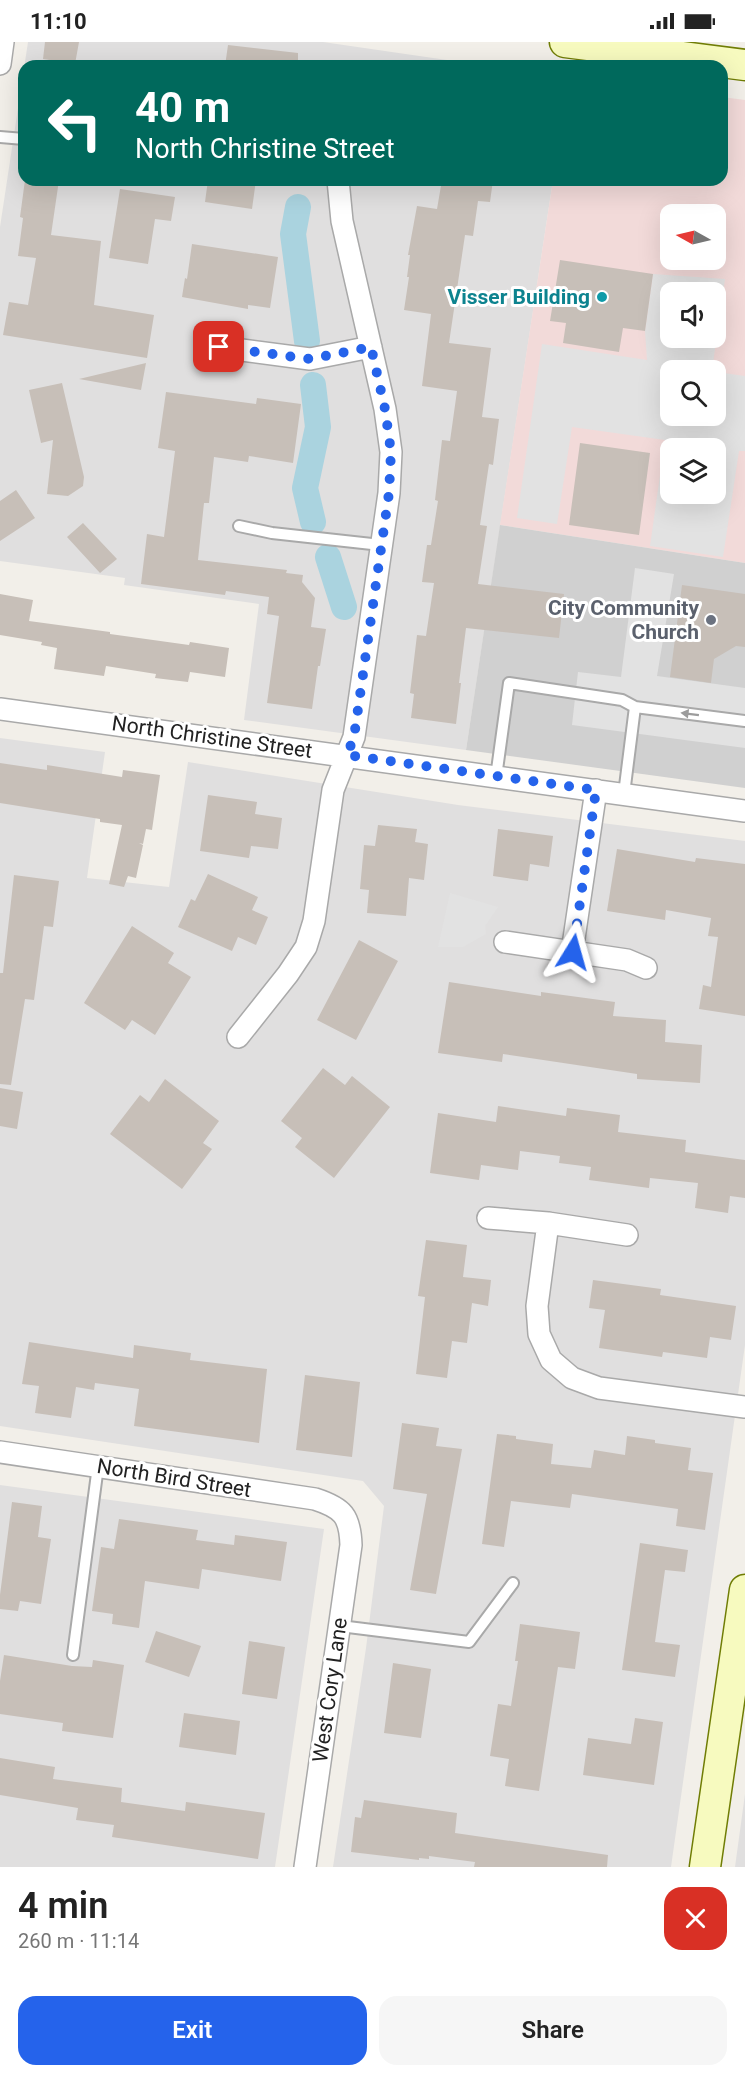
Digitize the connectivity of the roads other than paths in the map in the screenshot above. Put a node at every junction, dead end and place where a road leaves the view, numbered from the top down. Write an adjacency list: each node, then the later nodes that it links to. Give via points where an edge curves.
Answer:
1 (3, 42): 5 (street)
2 (565, 42): 3 (street)
3 (706, 60)
4 (728, 63): 6 (street)
5 (0, 64)
6 (745, 65)
7 (0, 137): 8 (lane)
8 (18, 139)
9 (339, 186): 11 (street, via 342,220)
10 (219, 347): 11 (street, via 310,359)
11 (371, 347): 13 (street, via 391,452)
12 (239, 526): 13 (lane)
13 (381, 545): 17 (street, via 354,737)
14 (635, 707): 16 (lane, one-way to 14); 18 (lane, via 622,700 509,683); 20 (lane)
15 (0, 709): 17 (street, North Christine Street)
16 (745, 721)
17 (347, 755): 18 (street, North Christine Street); 25 (street, via 333,790 314,921 306,947)
18 (496, 777): 19 (street, North Christine Street)
19 (596, 790): 20 (street, North Christine Street); 23 (street)
20 (624, 794): 21 (street, North Christine Street)
21 (745, 811)
22 (505, 942): 23 (street)
23 (573, 952): 24 (street, via 627,960)
24 (646, 968)
25 (238, 1037)
26 (488, 1218): 27 (street)
27 (548, 1223): 28 (street); 29 (street, via 537,1306 539,1334 551,1360 572,1378 599,1388)
28 (627, 1235)
29 (745, 1407)
30 (0, 1452): 31 (street, North Bird Street)
31 (98, 1466): 32 (street, North Bird Street, via 315,1499 332,1504); 36 (lane)
32 (345, 1514): 35 (street, West Cory Lane, via 351,1545)
33 (513, 1583): 35 (lane, via 469,1642)
34 (745, 1590): 38 (street)
35 (340, 1626): 37 (street, West Cory Lane)
36 (73, 1656)
37 (305, 1867)
38 (705, 1867)

